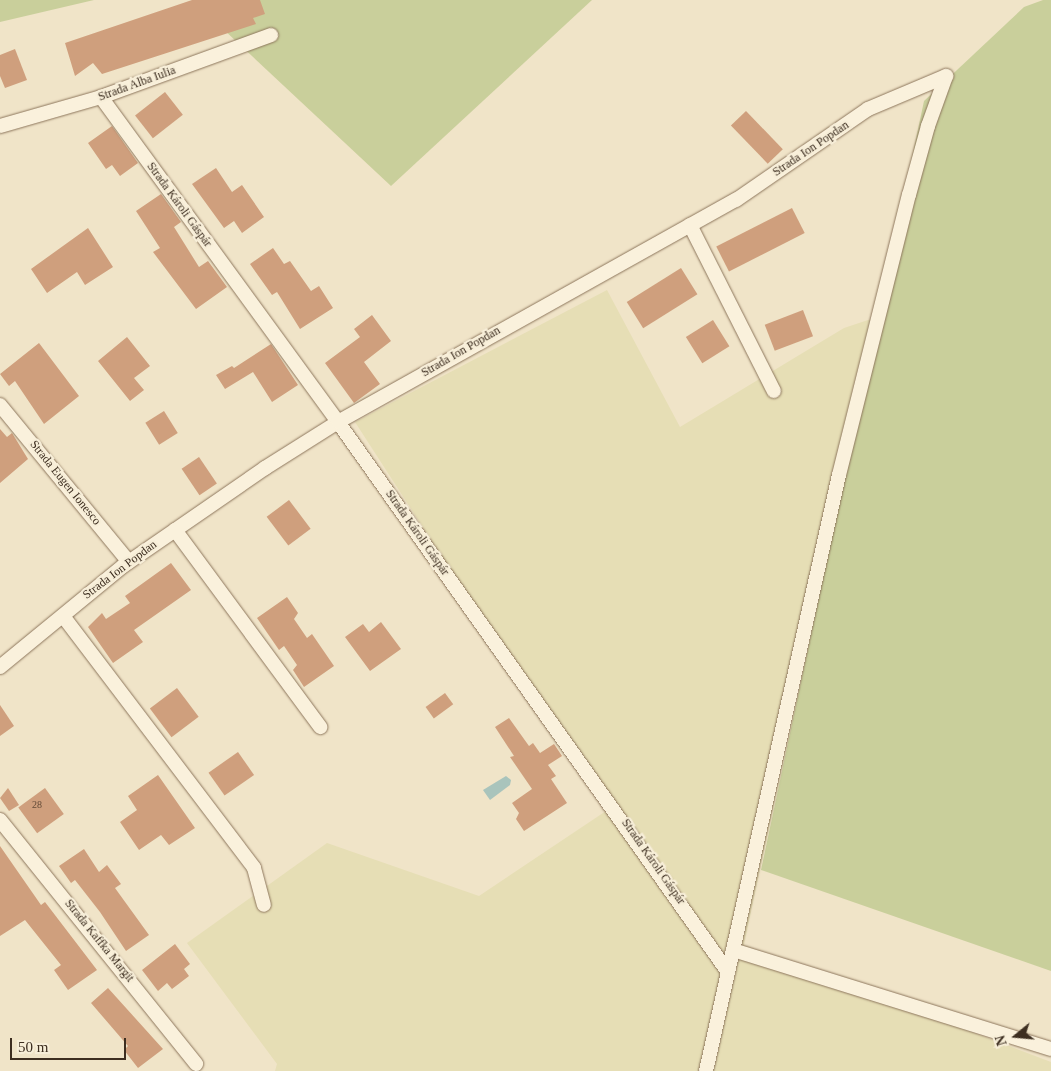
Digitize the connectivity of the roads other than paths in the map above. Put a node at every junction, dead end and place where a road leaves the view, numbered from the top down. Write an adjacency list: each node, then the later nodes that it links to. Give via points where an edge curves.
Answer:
1 (271, 35): 2 (street, Strada Alba Iulia)
2 (101, 97): 3 (street, Strada Alba Iulia); 7 (street, Strada Károli Gáspár)
3 (0, 126)
4 (690, 226): 5 (street); 7 (street, Strada Ion Popdan); 15 (street, Strada Ion Popdan, via 736,200 868,109 946,76 926,134 839,475)
5 (774, 391)
6 (0, 405): 9 (street, Strada Eugen Ionesco)
7 (338, 422): 8 (street, Strada Ion Popdan); 16 (street, Strada Károli Gáspár)
8 (175, 530): 9 (street, Strada Ion Popdan); 12 (street)
9 (129, 562): 10 (street, Strada Ion Popdan)
10 (62, 616): 11 (street, Strada Ion Popdan); 14 (street, via 254,868)
11 (0, 667)
12 (320, 727)
13 (0, 820): 18 (street, Strada Kaffka Margit)
14 (264, 905)
15 (733, 950): 16 (street); 17 (street)
16 (728, 972): 19 (street)
17 (1051, 1049)
18 (196, 1064)
19 (706, 1071)

